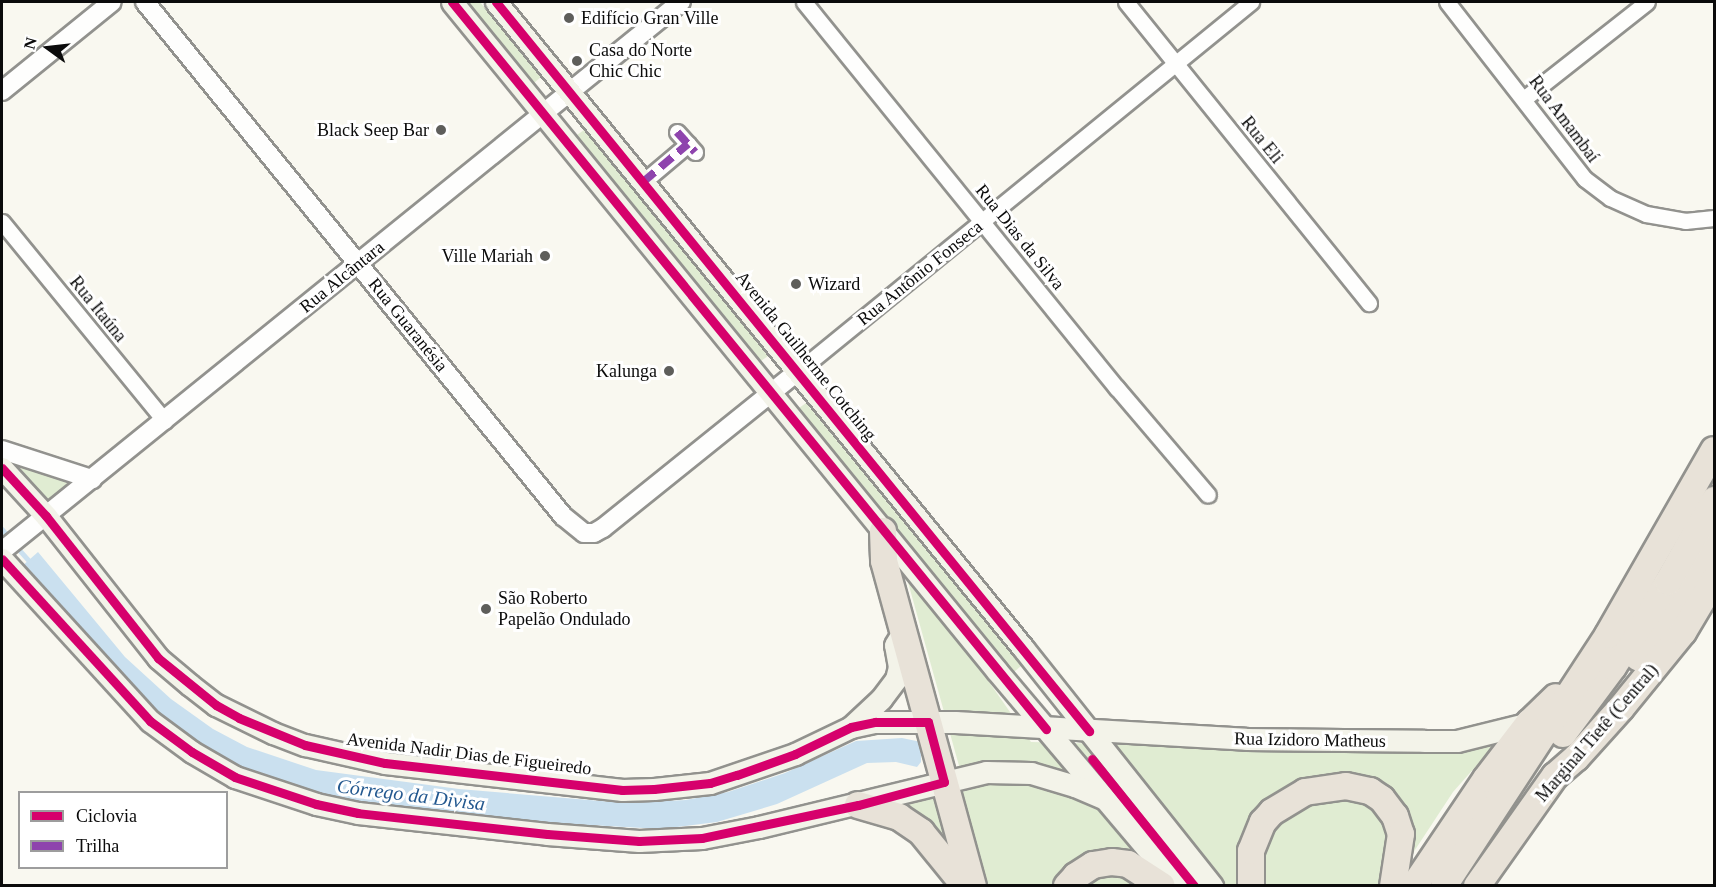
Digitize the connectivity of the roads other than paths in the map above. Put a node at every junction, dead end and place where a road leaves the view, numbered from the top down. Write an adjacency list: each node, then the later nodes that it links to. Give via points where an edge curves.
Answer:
1 (112, 2): 12 (street)
2 (146, 2): 21 (street, Rua Guaranésia)
3 (452, 2): 15 (main road)
4 (496, 2): 13 (main road, Avenida Guilherme Cotching)
5 (681, 2): 13 (street, Rua Alcântara)
6 (804, 2): 20 (street, Rua Dias da Silva)
7 (1126, 2): 11 (street, Rua Eli)
8 (1251, 2): 11 (street, Rua Antônio Fonseca)
9 (1447, 2): 14 (street, Rua Amambaí)
10 (1647, 2): 14 (street)
11 (1175, 64): 20 (street, Rua Antônio Fonseca); 22 (street, Rua Eli)
12 (2, 91)
13 (570, 92): 15 (street, Rua Alcântara); 17 (main road, Avenida Guilherme Cotching)
14 (1525, 98): 18 (street, Rua Amambaí, via 1585,179 1610,198 1646,213 1685,221)
15 (543, 114): 21 (street, Rua Alcântara); 24 (main road)
16 (677, 132): 17 (street, via 692,148)
17 (643, 182): 23 (main road, Avenida Guilherme Cotching)
18 (1714, 218)
19 (2, 222): 25 (street, Rua Itaúna)
20 (983, 222): 23 (street, Rua Antônio Fonseca); 30 (street, Rua Dias da Silva)
21 (359, 264): 25 (street, Rua Alcântara); 34 (street, Rua Guaranésia, via 563,516)
22 (1369, 303)
23 (797, 372): 24 (street, Rua Antônio Fonseca); 44 (main road, Avenida Guilherme Cotching)
24 (771, 393): 33 (main road); 34 (street, Rua Antônio Fonseca, via 603,528)
25 (165, 421): 29 (street, Rua Alcântara)
26 (2, 450): 29 (street)
27 (1714, 450): 39 (highway)
28 (2, 468): 32 (main road, Avenida Nadir Dias de Figueiredo)
29 (92, 479): 32 (street, Rua Alcântara)
30 (1208, 495)
31 (1714, 500): 58 (highway, via 1668,582 1613,667)
32 (39, 522): 36 (street, Rua Alcântara); 42 (main road, Avenida Nadir Dias de Figueiredo, via 158,658 216,705 305,745 385,763 622,790 654,789 728,778 795,754)
33 (883, 531): 38 (highway, via 884,561); 43 (main road)
34 (584, 533)
35 (1714, 536): 45 (highway, via 1685,593)
36 (4, 552): 48 (main road, via 150,721 235,777 285,795 358,813 639,841 702,838)
37 (1714, 580): 45 (highway, Marginal Tietê (Central), via 1683,632 1628,700)
38 (903, 631): 40 (highway); 42 (main road, via 895,645 899,667 896,679)
39 (1589, 666): 41 (highway); 58 (highway)
40 (928, 722): 42 (main road, Avenida Nadir Dias de Figueiredo, via 875,722); 43 (main road, Avenida Nadir Dias de Figueiredo); 46 (highway)
41 (1529, 723): 44 (main road, Rua Izidoro Matheus, via 1457,741 1246,739); 57 (highway)
42 (851, 727)
43 (1046, 729): 44 (main road, Rua Izidoro Matheus); 47 (main road)
44 (1089, 731): 54 (main road, Avenida Guilherme Cotching)
45 (1555, 776): 59 (highway, Marginal Tietê (Central))
46 (944, 782): 47 (main road, via 986,772 1030,773); 48 (main road); 50 (highway)
47 (1103, 798): 53 (main road)
48 (858, 805): 49 (highway, via 898,817 921,832)
49 (965, 885)
50 (973, 885)
51 (1067, 885): 52 (highway, via 1093,865 1112,862 1128,864)
52 (1162, 885)
53 (1179, 885)
54 (1212, 885)
55 (1251, 885): 56 (highway, via 1251,851 1263,822 1272,812 1305,792 1346,786 1382,798 1395,816 1401,834)
56 (1393, 885)
57 (1414, 885)
58 (1445, 885)
59 (1477, 885)

